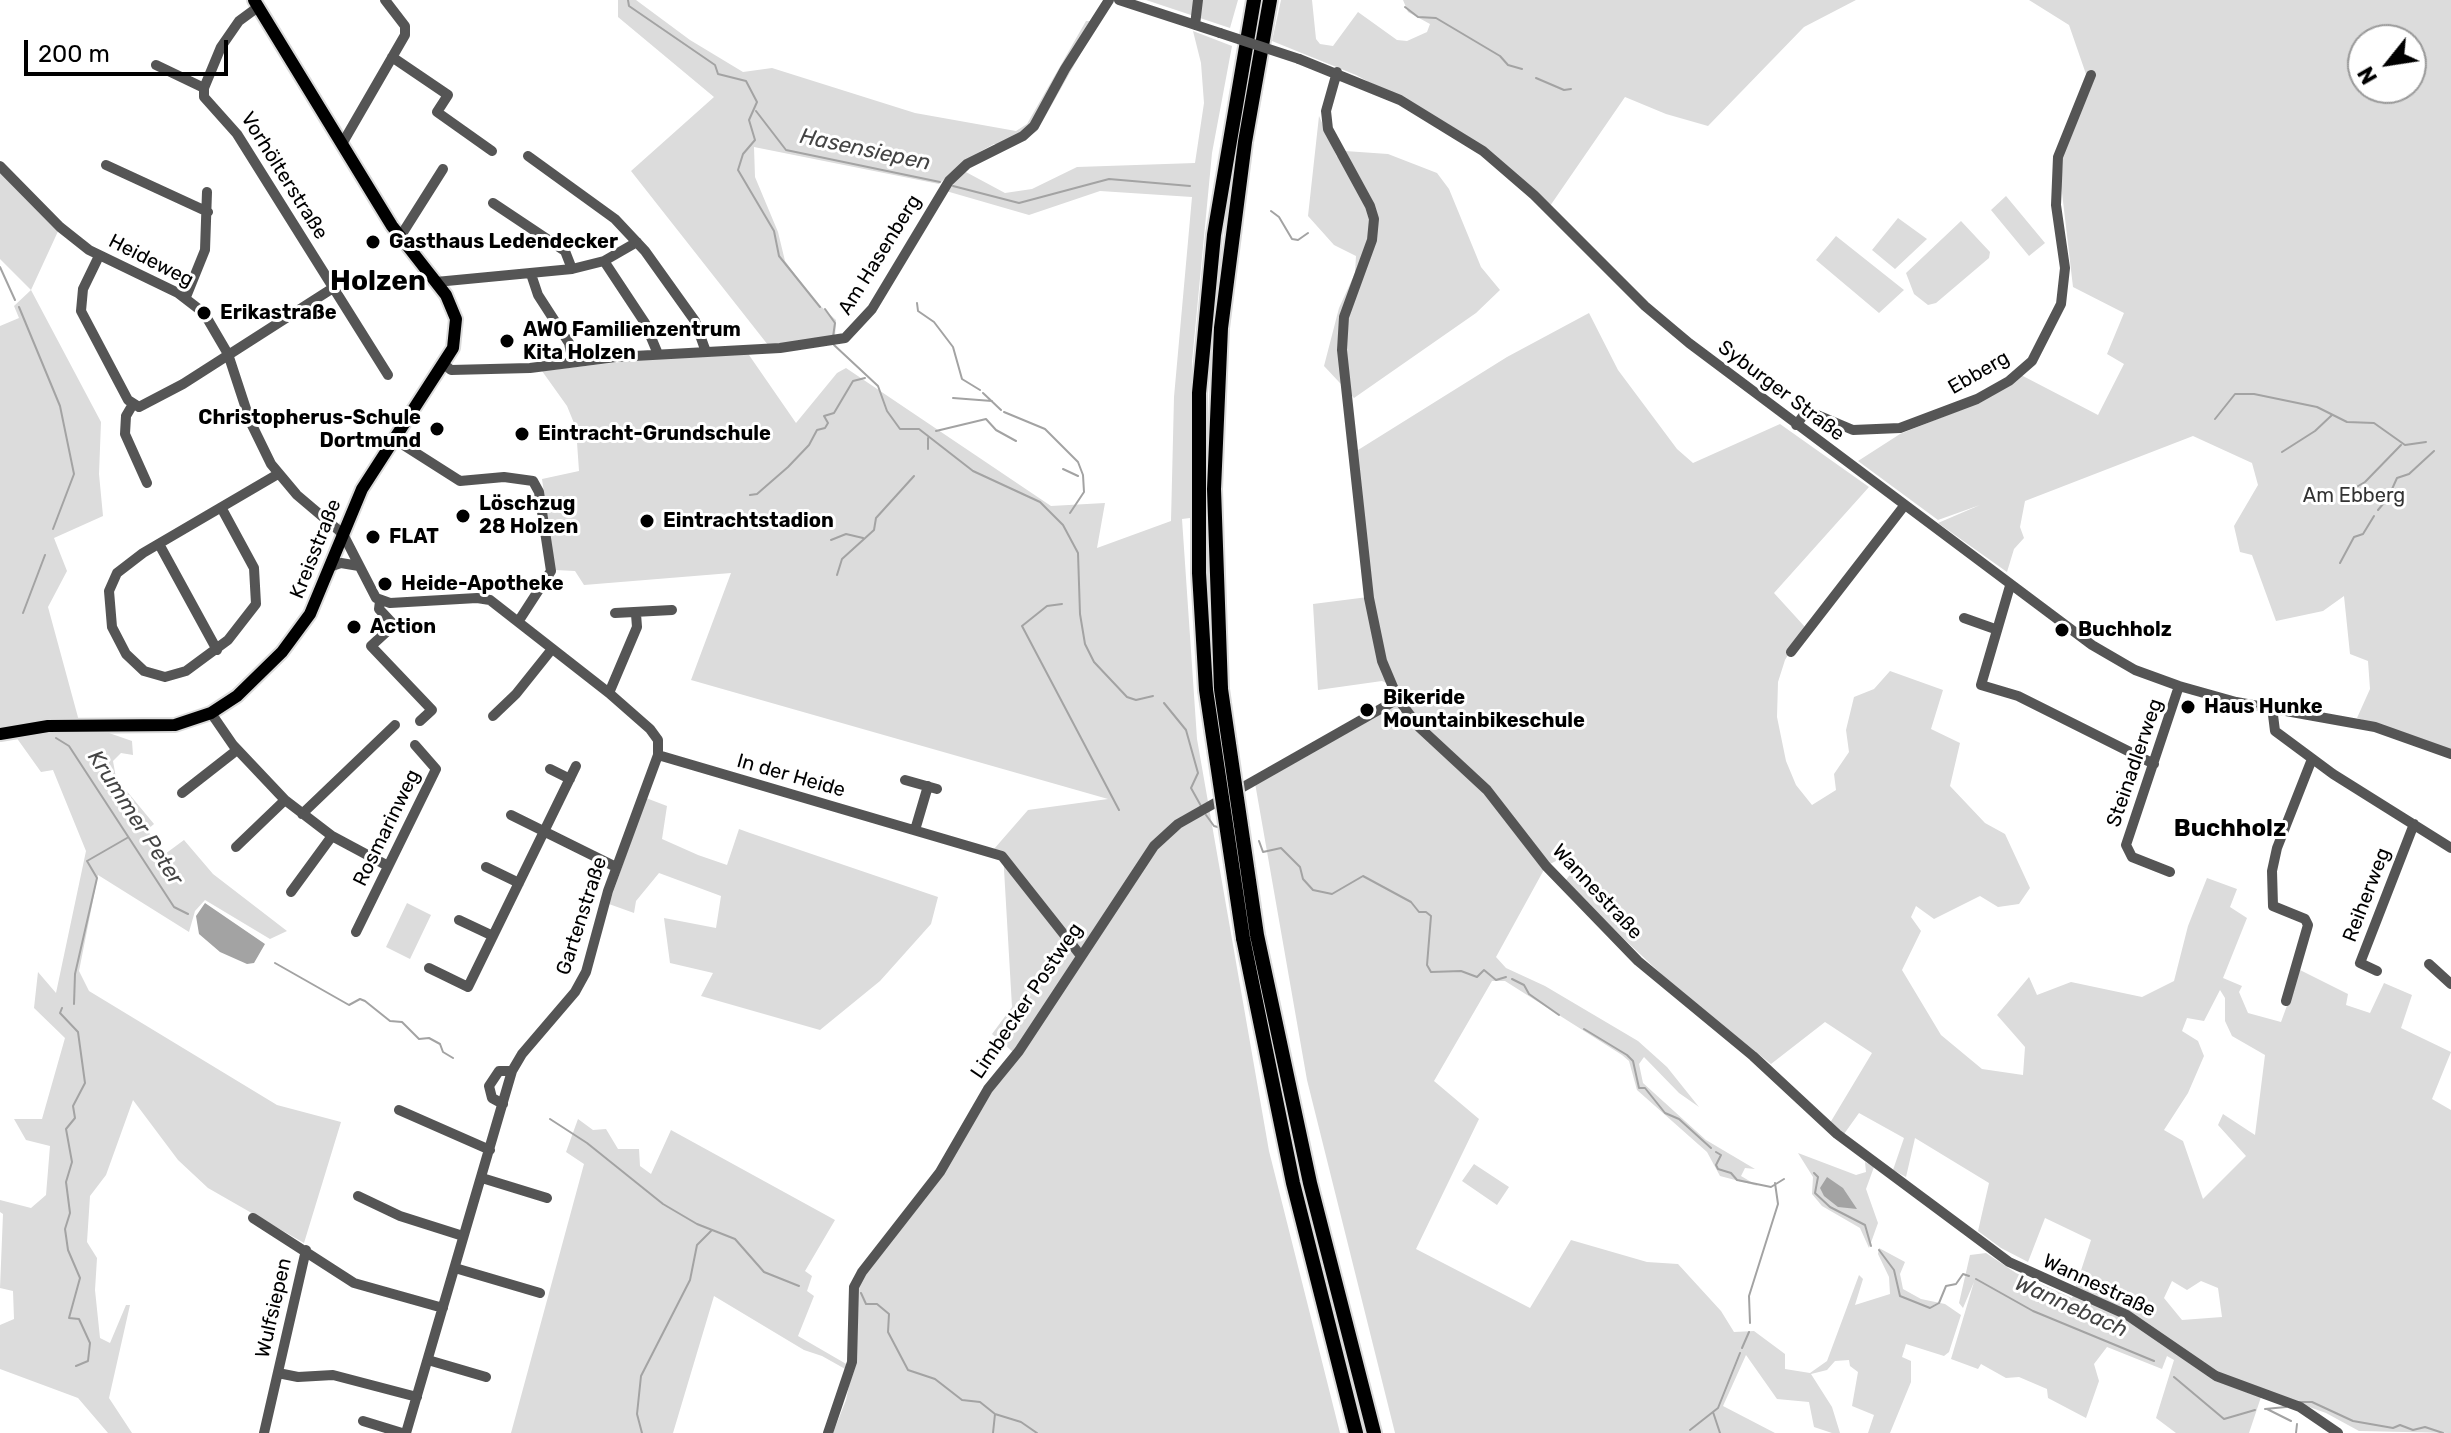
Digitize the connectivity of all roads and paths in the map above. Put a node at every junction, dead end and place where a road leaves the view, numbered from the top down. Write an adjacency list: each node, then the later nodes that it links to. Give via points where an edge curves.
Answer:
1 (385, 0): 9 (street, via 406,30)
2 (1109, 0): 32 (street, Am Hasenberg, via 1034,126 967,164 949,181 872,309 849,335 806,345)
3 (1119, 0): 8 (street, Syburger Straße)
4 (1198, 0): 8 (street)
5 (1270, 0): 61 (highway, via 1221,328)
6 (1254, 2): 61 (highway, via 1214,235 1199,393 1199,573)
7 (256, 4): 13 (street, via 229,34); 14 (main road, Kreisstraße)
8 (1195, 25): 11 (street, Syburger Straße, bridge)
9 (392, 57): 14 (street); 15 (street, via 448,95 437,112)
10 (156, 65): 13 (street, Vorhölterstraße)
11 (1337, 72): 39 (street, Syburger Straße, via 1400,100 1483,151 1655,315); 63 (street, Wannestraße, via 1326,111 1328,129 1374,219 1372,240 1344,317 1342,350 1369,598 1382,661)
12 (2091, 75): 39 (street, Ebberg, via 2058,157 2056,205 2065,268 2061,304 2032,361 1977,399 1900,428 1853,430 1815,414 1803,416)
13 (204, 88): 30 (street, Vorhölterstraße, via 207,103 228,120)
14 (342, 144): 23 (main road, Kreisstraße)
15 (492, 151)
16 (528, 156): 24 (street, via 615,219)
17 (106, 165): 22 (street)
18 (0, 166): 25 (street, Heideweg, via 60,227)
19 (443, 169): 23 (street)
20 (207, 192): 22 (street)
21 (493, 203): 27 (street, via 565,251)
22 (208, 212): 31 (street, via 205,250)
23 (400, 237): 29 (main road, Kreisstraße)
24 (637, 242): 26 (street); 32 (street, via 677,292 703,336)
25 (99, 256): 31 (street, Heideweg); 38 (street, via 83,289 81,311)
26 (604, 261): 27 (street); 34 (street, via 645,323)
27 (572, 269): 28 (street)
28 (531, 274): 29 (street); 35 (street, via 569,343)
29 (436, 282): 36 (main road, Kreisstraße, via 456,319)
30 (333, 288): 33 (street); 37 (street, Vorhölterstraße)
31 (186, 297): 33 (street, Heideweg, via 214,325)
32 (706, 352): 34 (street, Am Hasenberg)
33 (228, 354): 38 (street, via 146,406); 41 (street, Heideweg, via 256,435)
34 (658, 354): 35 (street, Am Hasenberg)
35 (573, 362): 36 (street, Am Hasenberg, via 451,370)
36 (445, 365): 40 (main road, Kreisstraße)
37 (388, 375)
38 (133, 404): 42 (street, via 125,434)
39 (1796, 425): 43 (street, Syburger Straße)
40 (394, 439): 45 (main road, Kreisstraße, via 362,489); 55 (street, via 453,479 533,481 551,571)
41 (278, 474): 44 (street); 45 (street, Heideweg)
42 (147, 483)
43 (1904, 506): 49 (street, Syburger Straße); 59 (street)
44 (222, 509): 46 (street); 58 (street, via 254,568 258,595 251,614)
45 (343, 534): 47 (main road, Kreisstraße); 48 (street, Heideweg)
46 (159, 544): 58 (street); 58 (street, via 130,561 112,581 109,611 118,642 135,665 165,677 186,671)
47 (332, 566): 48 (street); 65 (main road, Kreisstraße, via 292,640 237,696)
48 (359, 566): 50 (street, Heideweg)
49 (2010, 586): 56 (street); 60 (street, Syburger Straße, via 2115,659)
50 (380, 601): 55 (street, via 484,598); 67 (street, Heideweg, via 379,609 394,625 371,646 432,710)
51 (672, 610): 53 (street)
52 (615, 613): 53 (street)
53 (636, 614): 62 (street, via 637,627)
54 (1964, 618): 56 (street)
55 (518, 622): 57 (street)
56 (1995, 629): 75 (street, via 1981,685 2018,696)
57 (552, 649): 62 (street); 66 (street)
58 (217, 650)
59 (1791, 652)
60 (2179, 686): 64 (street, Syburger Straße); 75 (street, Steinadlerweg)
61 (1214, 689): 99 (highway, bridge)
62 (609, 693): 73 (street, via 655,734)
63 (1398, 699): 100 (street, Limbecker Postweg, via 1171,829 1154,846); 129 (street, Wannestraße, via 1419,727 1487,790 1546,866 1638,961 1837,1134 2009,1262 2127,1315 2216,1376 2300,1407)
64 (2272, 707): 72 (street, Syburger Straße, via 2375,727); 74 (street, via 2275,731)
65 (211, 713): 69 (main road, Kreisstraße, via 158,727 48,726); 71 (street)
66 (493, 716)
67 (420, 721)
68 (395, 725): 82 (street)
69 (0, 734)
70 (415, 745): 90 (street, Rosmarinweg, via 436,769)
71 (237, 750): 80 (street); 81 (street)
72 (2451, 754)
73 (658, 755): 85 (street, In der Heide); 92 (street, Gartenstraße)
74 (2312, 759): 84 (street); 105 (street, via 2272,871 2273,906 2308,925)
75 (2154, 764): 93 (street, Steinadlerweg, via 2126,845 2132,857)
76 (576, 766): 78 (street)
77 (550, 769): 78 (street)
78 (570, 779): 86 (street)
79 (905, 780): 85 (street, via 932,787)
80 (182, 793)
81 (285, 800): 82 (street); 88 (street)
82 (302, 814): 87 (street)
83 (511, 815): 86 (street)
84 (2414, 824): 89 (street); 103 (street, Reiherweg, via 2360,963)
85 (915, 830): 100 (street, In der Heide, via 1002,856)
86 (544, 832): 92 (street); 94 (street)
87 (332, 836): 90 (street); 95 (street)
88 (236, 847)
89 (2451, 848)
90 (388, 866): 97 (street, Rosmarinweg)
91 (486, 867): 94 (street)
92 (616, 867): 106 (street, Gartenstraße, via 582,983)
93 (2170, 872)
94 (519, 883): 98 (street)
95 (291, 892)
96 (459, 920): 98 (street)
97 (356, 932)
98 (493, 936): 102 (street, via 468,987)
99 (1250, 936): 127 (highway, via 1290,1169); 128 (highway)
100 (1081, 956): 126 (street, Limbecker Postweg, via 988,1089 940,1172 858,1279 852,1362)
101 (2429, 964): 104 (street)
102 (429, 968)
103 (2377, 971)
104 (2451, 984)
105 (2286, 1001)
106 (512, 1071): 107 (street, Gartenstraße); 107 (street, Gartenstraße, via 499,1071 489,1086 492,1098)
107 (503, 1104): 109 (street, Gartenstraße)
108 (399, 1110): 109 (street)
109 (490, 1150): 110 (street, Gartenstraße)
110 (482, 1178): 112 (street); 114 (street, Gartenstraße)
111 (358, 1196): 114 (street)
112 (547, 1198)
113 (253, 1218): 115 (street, Wulfsiepen)
114 (463, 1236): 116 (street, Gartenstraße)
115 (306, 1250): 118 (street, via 354,1283); 120 (street, Wulfsiepen)
116 (455, 1268): 117 (street); 118 (street, Gartenstraße)
117 (540, 1293)
118 (443, 1308): 119 (street, Gartenstraße)
119 (428, 1360): 121 (street); 122 (street, Gartenstraße)
120 (278, 1373): 122 (street, via 333,1375); 124 (street, Wulfsiepen)
121 (486, 1377)
122 (417, 1397): 125 (street, Gartenstraße)
123 (363, 1421): 125 (street)
124 (264, 1433)
125 (404, 1433)
126 (828, 1433)
127 (1356, 1433)
128 (1374, 1433)
129 (2338, 1433)

